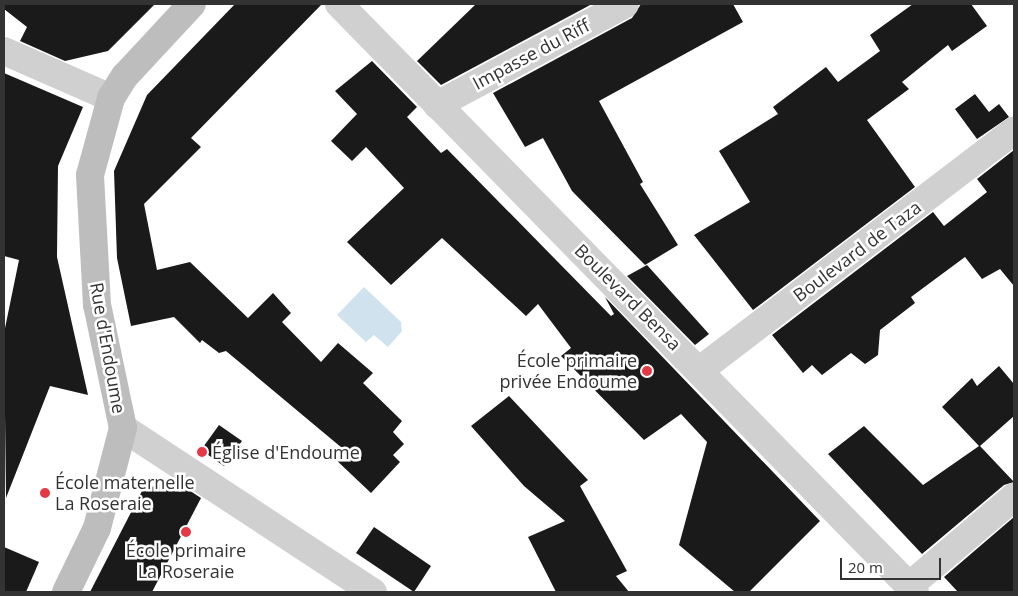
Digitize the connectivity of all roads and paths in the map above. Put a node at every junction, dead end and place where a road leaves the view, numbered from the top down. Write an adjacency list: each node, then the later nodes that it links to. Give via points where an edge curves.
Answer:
1 (192, 4): 5 (street, Rue d'Endoume, via 125,76)
2 (339, 4): 6 (street, Boulevard Bensa)
3 (626, 4): 6 (street, Impasse du Riff)
4 (4, 51): 5 (street)
5 (111, 98): 9 (street, Rue d'Endoume, via 90,175 97,304)
6 (437, 105): 8 (street, Boulevard Bensa)
7 (1014, 131): 8 (street, Boulevard de Taza)
8 (700, 370): 11 (street, Boulevard Bensa)
9 (123, 428): 12 (street, via 97,528); 13 (street, Rue d'Endoume)
10 (1014, 497): 11 (street)
11 (912, 589)
12 (66, 592)
13 (372, 592)

